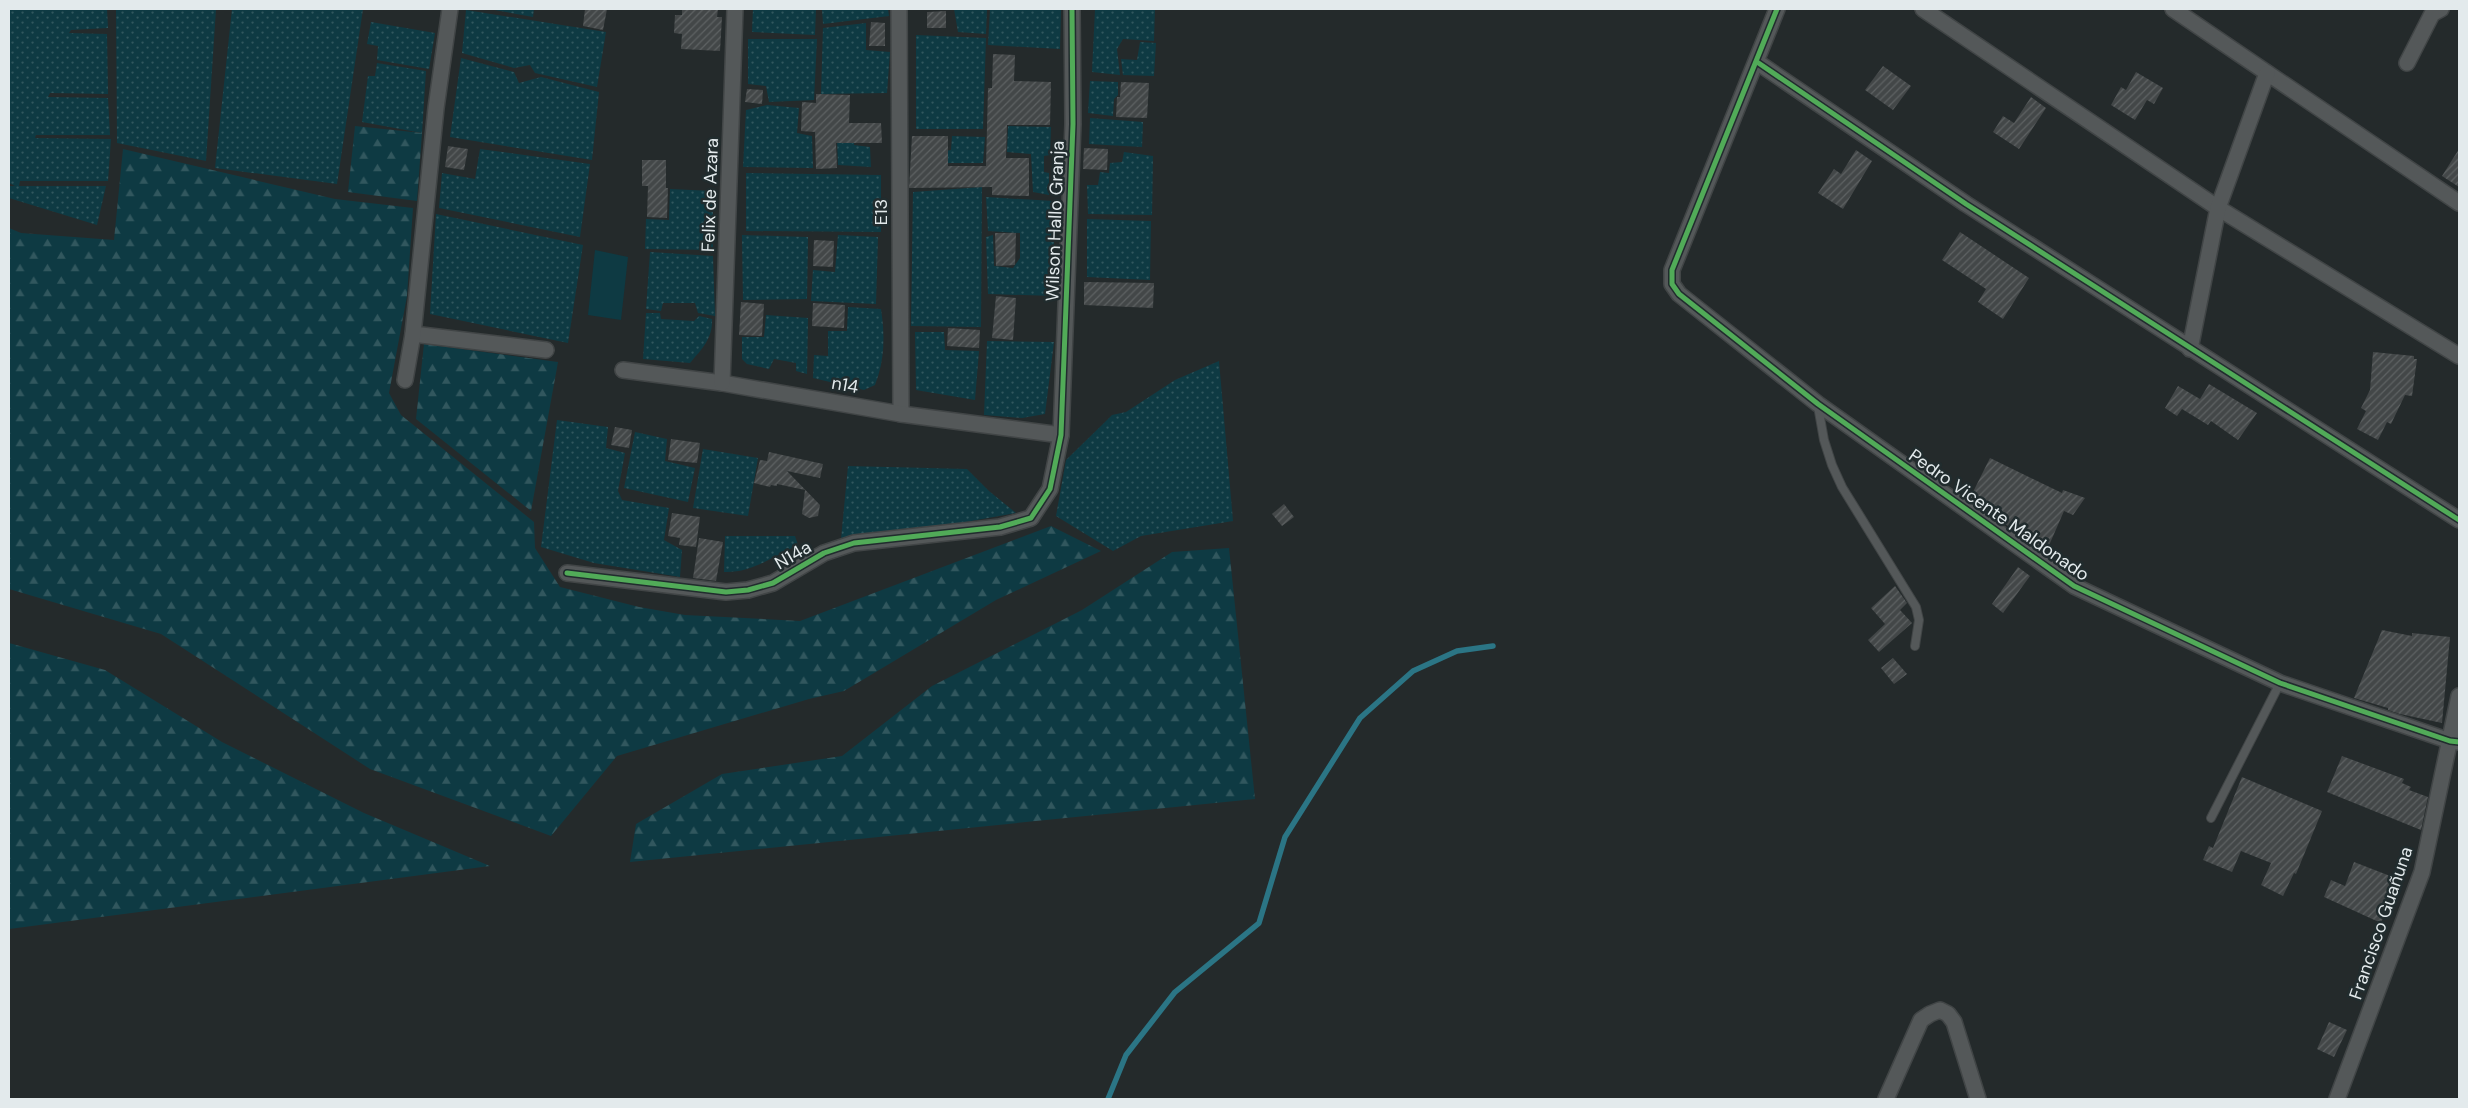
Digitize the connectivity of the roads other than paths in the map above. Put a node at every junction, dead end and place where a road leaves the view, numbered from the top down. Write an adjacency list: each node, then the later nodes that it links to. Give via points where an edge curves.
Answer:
1 (450, 9): 14 (street, via 436,108)
2 (735, 9): 20 (street, Felix de Azara)
3 (899, 9): 22 (street, E13)
4 (1072, 9): 23 (street, Wilson Hallo Granja, via 1073,124)
5 (1777, 9): 9 (street)
6 (1923, 9): 13 (street)
7 (2173, 9): 11 (street)
8 (2441, 9): 10 (street, via 2432,14)
9 (1757, 62): 15 (street, via 1966,204); 21 (street, Pedro Vicente Maldonado, via 1672,270 1672,284 1679,294)
10 (2407, 64)
11 (2267, 74): 12 (street); 13 (street)
12 (2459, 202)
13 (2218, 208): 15 (street); 17 (street)
14 (413, 334): 16 (street); 19 (street)
15 (2190, 349): 24 (street)
16 (546, 350)
17 (2459, 356)
18 (623, 370): 20 (street, n14)
19 (405, 380)
20 (722, 383): 22 (street, n14)
21 (1818, 404): 26 (lane, via 1824,440 1839,480 1916,607 1919,620); 27 (street, Pedro Vicente Maldonado, via 2074,586)
22 (901, 414): 23 (street, n14)
23 (1061, 435): 25 (street, N14a, via 1050,489 1031,518 1000,527 854,543 824,553 773,583 748,590 726,592)
24 (2459, 520)
25 (567, 573)
26 (1916, 646)
27 (2280, 683): 29 (street, Pedro Vicente Maldonado); 30 (lane)
28 (2459, 696): 29 (street, Francisco Guañuna)
29 (2454, 742): 33 (street, Francisco Guañuna, via 2422,872)
30 (2211, 818)
31 (1886, 1099): 32 (street, via 1921,1020 1940,1010 1954,1022)
32 (1978, 1099)
33 (2337, 1099)

